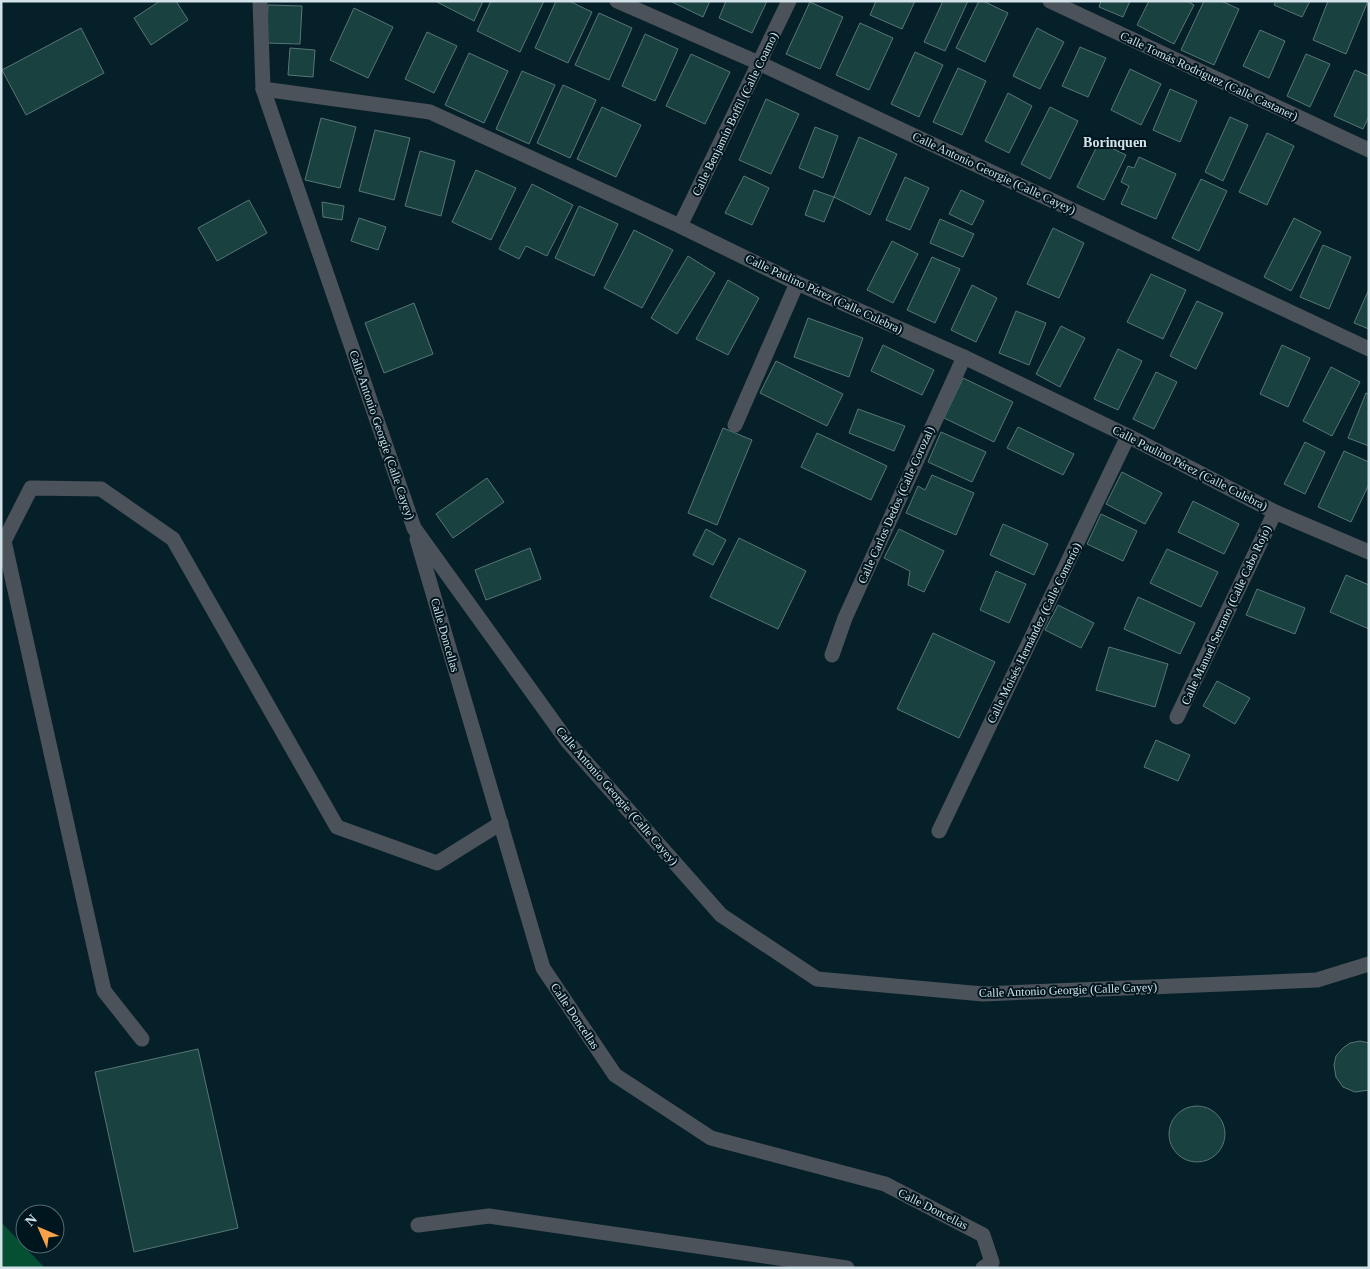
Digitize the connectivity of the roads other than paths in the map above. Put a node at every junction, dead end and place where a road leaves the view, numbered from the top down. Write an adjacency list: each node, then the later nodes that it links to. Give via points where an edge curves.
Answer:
1 (260, 1): 6 (street, Calle Antonio Georgie (Calle Cayey))
2 (617, 1): 5 (street, Calle Antonio Georgie (Calle Cayey))
3 (789, 1): 5 (street, Calle Benjamín Boffil (Calle Coamo))
4 (1050, 1): 7 (street, Calle Tomás Rodríguez (Calle Castaner))
5 (759, 63): 8 (street, Calle Benjamín Boffil (Calle Coamo)); 10 (street, Calle Antonio Georgie (Calle Cayey))
6 (263, 89): 8 (street, Calle Paulino Pérez (Calle Culebra), via 430,112); 15 (street, Calle Antonio Georgie (Calle Cayey))
7 (1369, 150)
8 (680, 226): 9 (street, Calle Paulino Pérez (Calle Culebra))
9 (798, 283): 11 (street, Calle Paulino Pérez (Calle Culebra)); 12 (street)
10 (1369, 349)
11 (964, 356): 13 (street, Calle Paulino Pérez (Calle Culebra)); 17 (street, Calle Carlos Dedos (Calle Corozal), via 845,618)
12 (735, 425)
13 (1128, 436): 14 (street, Calle Paulino Pérez (Calle Culebra)); 20 (street, Calle Moisés Hernández (Calle Comerío))
14 (1275, 512): 16 (street, Calle Paulino Pérez (Calle Culebra)); 18 (street, Calle Manuel Serrano (Calle Cabo Rojo))
15 (414, 528): 19 (street, Calle Doncellas); 21 (street, Calle Antonio Georgie (Calle Cayey), via 568,742 722,915 817,979 983,994 1317,980)
16 (1369, 552)
17 (832, 655)
18 (1177, 717)
19 (501, 823): 22 (street, via 437,863 337,826 173,539 101,489 31,488 4,541 104,991); 25 (street, Calle Doncellas, via 544,968 615,1075 711,1138 885,1184 983,1235 992,1262)
20 (939, 831)
21 (1369, 964)
22 (142, 1040)
23 (418, 1225): 24 (street, via 489,1216)
24 (847, 1268)
25 (983, 1268)

